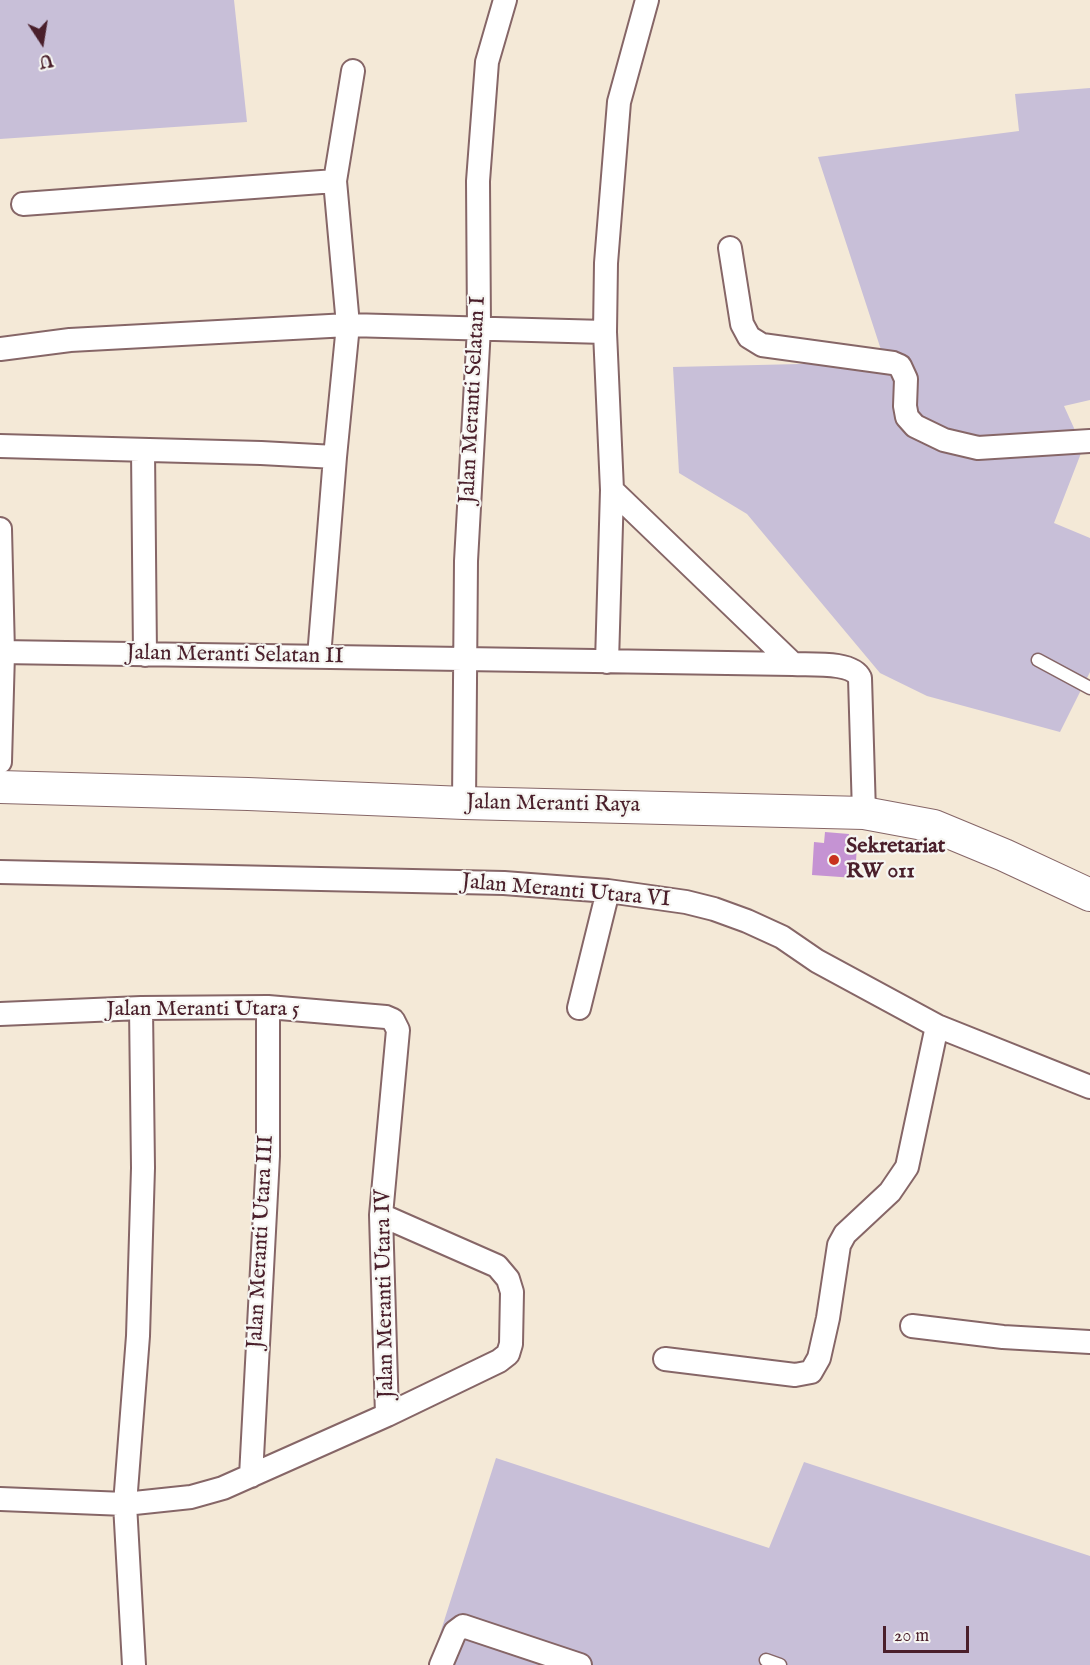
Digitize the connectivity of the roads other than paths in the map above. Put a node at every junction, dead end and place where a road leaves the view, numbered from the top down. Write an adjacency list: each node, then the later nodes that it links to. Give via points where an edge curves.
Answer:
1 (505, 0): 8 (street, Jalan Meranti Selatan I, via 487,62 478,181)
2 (647, 0): 9 (street, via 619,102 606,263)
3 (352, 71): 4 (street)
4 (335, 181): 5 (street); 7 (street)
5 (23, 204)
6 (730, 248): 11 (street, via 742,324 749,337 762,345 900,366 906,379 907,417 915,426 944,440 978,448)
7 (348, 325): 8 (street); 10 (street, via 70,340); 14 (street)
8 (479, 328): 9 (street); 20 (street, Jalan Meranti Selatan I, via 466,561)
9 (605, 332): 15 (street)
10 (0, 349)
11 (1090, 441)
12 (0, 446): 13 (street)
13 (143, 450): 14 (street); 18 (street)
14 (335, 457): 19 (street)
15 (612, 490): 22 (street); 23 (street)
16 (0, 529): 17 (street)
17 (2, 652): 18 (street, Jalan Meranti Selatan II); 25 (street)
18 (145, 655): 19 (street, Jalan Meranti Selatan II)
19 (319, 657): 20 (street, Jalan Meranti Selatan II)
20 (466, 658): 22 (street, Jalan Meranti Selatan II); 27 (street, Jalan Meranti Selatan I)
21 (1038, 660): 24 (lane)
22 (607, 662): 23 (street, Jalan Meranti Selatan II)
23 (793, 664): 28 (street, Jalan Meranti Selatan II, via 848,667 860,678)
24 (1090, 688)
25 (0, 762)
26 (0, 787): 27 (street, Jalan Meranti Raya)
27 (464, 803): 28 (street, Jalan Meranti Raya)
28 (864, 813): 31 (street, Jalan Meranti Raya, via 934,826)
29 (0, 872): 30 (street, Jalan Meranti Utara VI, via 504,883)
30 (608, 891): 34 (street); 36 (street, Jalan Meranti Utara VI, via 686,902 747,921)
31 (1090, 896)
32 (268, 1007): 33 (street, Jalan Meranti Utara 5); 37 (street, Jalan Meranti Utara 5, via 386,1017 393,1020); 44 (street, Jalan Meranti Utara III, via 268,1156)
33 (141, 1008): 35 (street, Jalan Meranti Utara 5); 46 (street, via 143,1168 139,1314)
34 (579, 1008)
35 (0, 1014)
36 (937, 1026): 38 (street, Jalan Meranti Utara VI); 42 (street, via 907,1167 890,1192 845,1234 839,1245 828,1318 819,1358 811,1372 795,1376)
37 (398, 1030): 39 (street, Jalan Meranti Utara IV)
38 (1090, 1087)
39 (381, 1215): 43 (street, Jalan Meranti Utara IV); 43 (street, via 497,1266 508,1279 512,1292 508,1354)
40 (912, 1326): 41 (street)
41 (1090, 1342)
42 (665, 1359)
43 (387, 1415): 44 (street)
44 (251, 1476): 46 (street, via 191,1497)
45 (0, 1499): 46 (street)
46 (125, 1504): 49 (street)
47 (766, 1660): 52 (lane)
48 (554, 1661): 50 (street, via 463,1626 454,1632); 51 (street)
49 (134, 1665)
50 (441, 1665)
51 (580, 1665)
52 (780, 1665)

